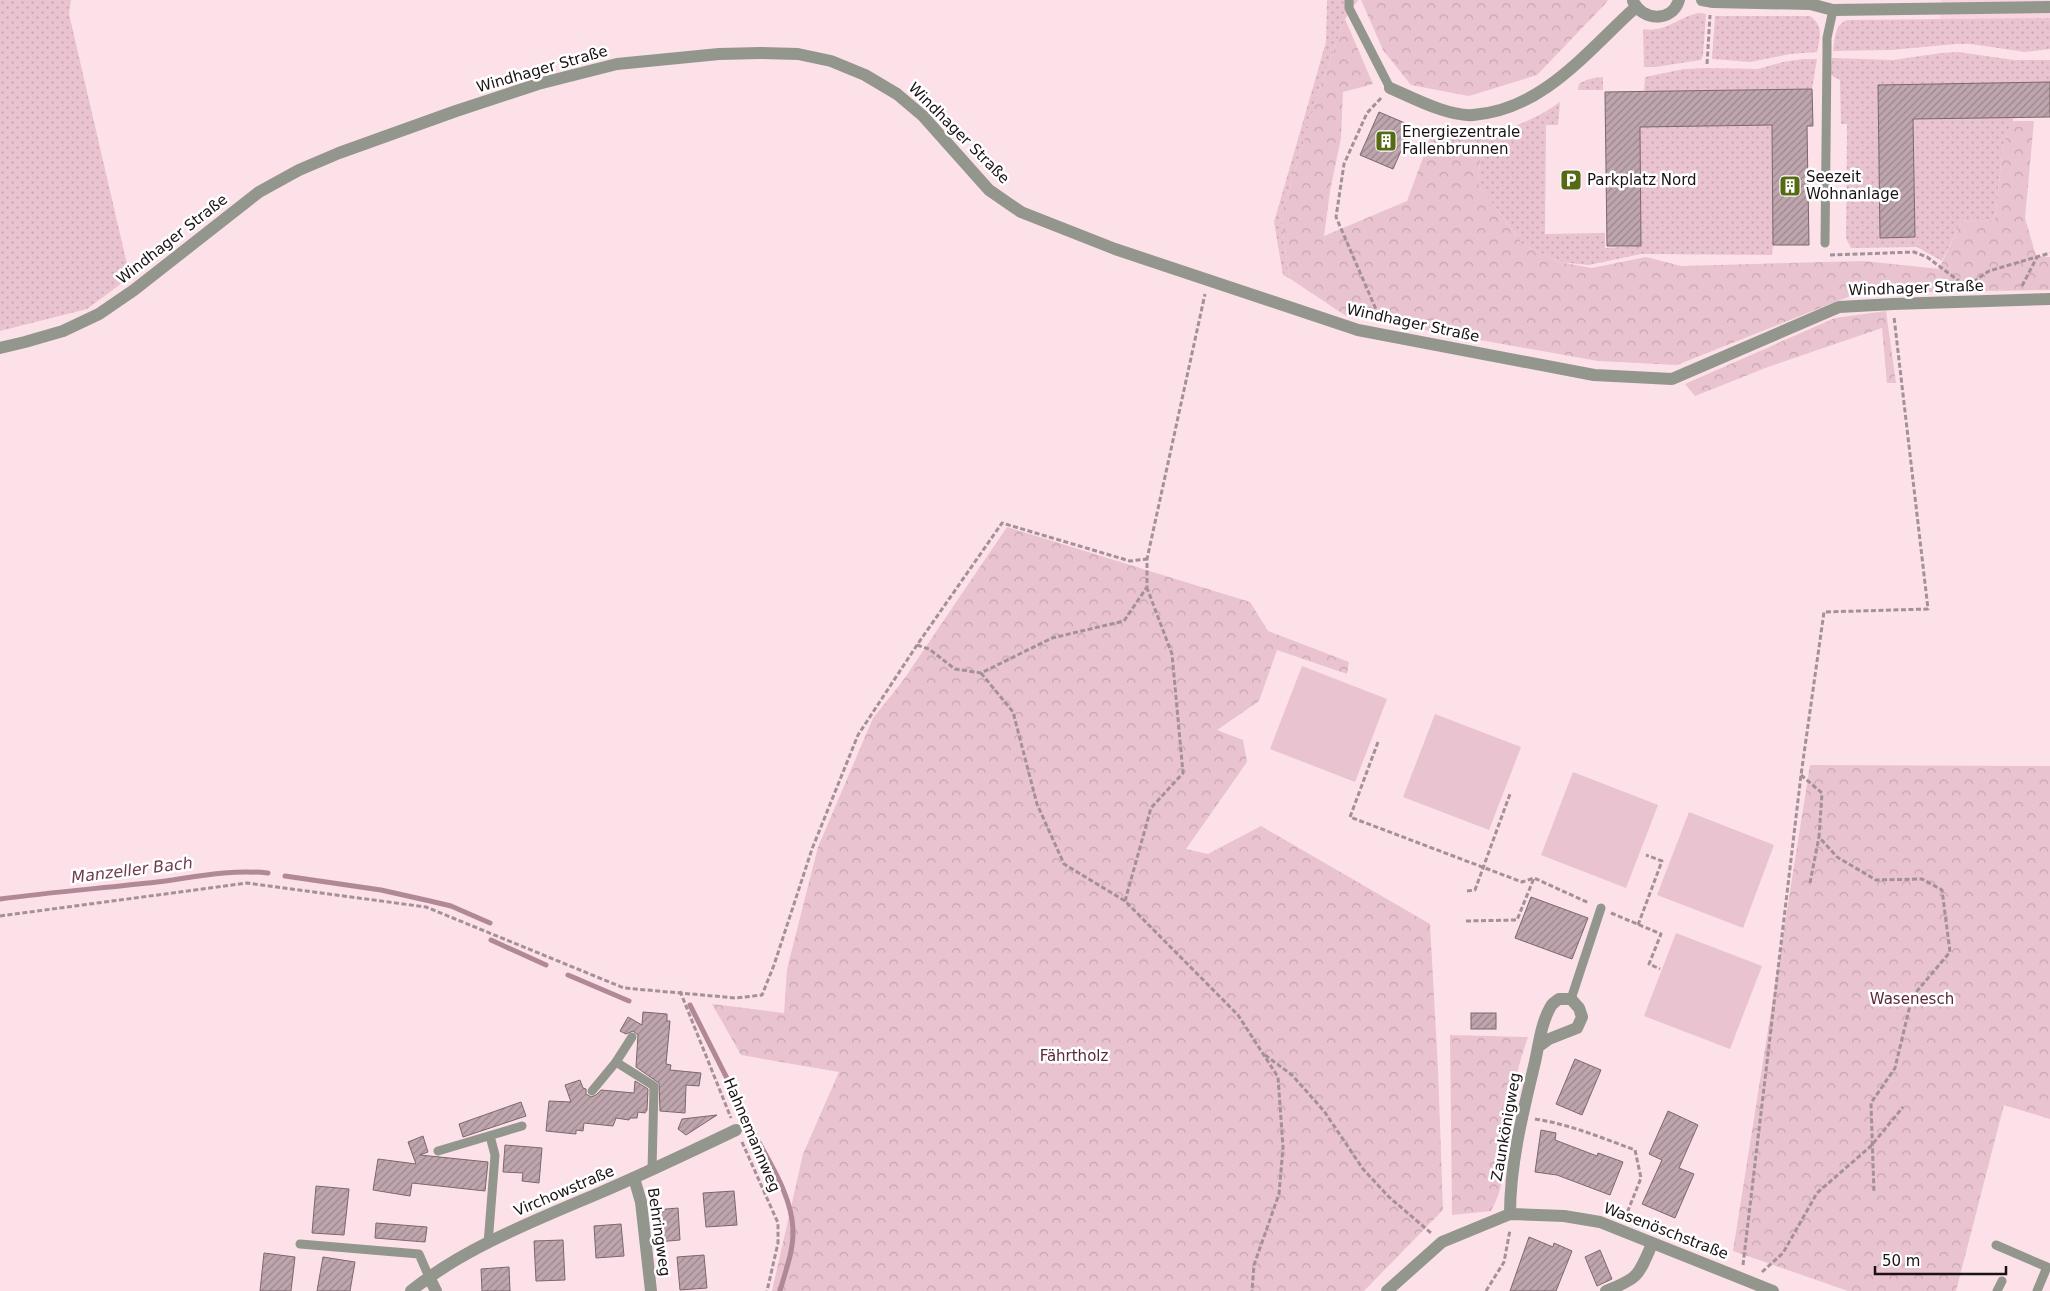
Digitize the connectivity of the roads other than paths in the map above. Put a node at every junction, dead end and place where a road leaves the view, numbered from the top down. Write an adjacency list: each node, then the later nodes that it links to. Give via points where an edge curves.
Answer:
1 (1349, 0): 7 (lane, via 1349,8)
2 (1679, 0): 4 (street, via 1671,12 1652,17 1643,14)
3 (1702, 0): 6 (street, via 1810,4)
4 (1634, 4): 7 (street, via 1558,80 1512,106 1472,115 1440,109)
5 (2050, 7): 6 (street)
6 (1833, 10): 8 (lane, via 1827,52)
7 (1390, 88)
8 (1826, 242)
9 (2050, 299): 10 (street, Windhager Straße, via 1839,307 1672,378 1594,375 1387,336 1358,330 1208,281 1021,212 989,190 923,116 897,94 865,74 831,61 798,54 760,53 617,64 538,84 339,153 259,192 99,314 63,331)
10 (0, 348)
11 (1601, 908): 12 (lane)
12 (1570, 999): 14 (street, Zaunkönigweg, via 1559,998 1552,1004); 14 (street, via 1582,1017 1577,1028)
13 (632, 1037): 15 (lane)
14 (1538, 1047): 23 (street, Zaunkönigweg, via 1522,1118 1510,1190)
15 (616, 1062): 16 (lane); 21 (lane, via 654,1086)
16 (592, 1092)
17 (522, 1126): 19 (lane)
18 (736, 1130): 21 (street, Virchowstraße)
19 (490, 1136): 20 (lane); 25 (lane, via 495,1155)
20 (438, 1151)
21 (652, 1170): 22 (street, Virchowstraße)
22 (634, 1178): 25 (street, Virchowstraße); 32 (street, Behringweg, via 641,1202)
23 (1510, 1214): 26 (street, Wasenöschstraße, via 1564,1216 1600,1222); 33 (street, Wasenöschstraße, via 1442,1242)
24 (300, 1244): 28 (lane, via 419,1254)
25 (488, 1244): 28 (street, Virchowstraße)
26 (1652, 1244): 34 (street, via 1640,1271 1630,1282); 35 (street, Wasenöschstraße)
27 (1996, 1245): 37 (lane, via 2047,1267)
28 (429, 1276): 30 (street, Virchowstraße); 31 (street)
29 (2002, 1281): 36 (lane)
30 (411, 1291)
31 (436, 1291)
32 (651, 1291)
33 (1387, 1291)
34 (1606, 1291)
35 (1774, 1291)
36 (1997, 1291)
37 (2036, 1291)

